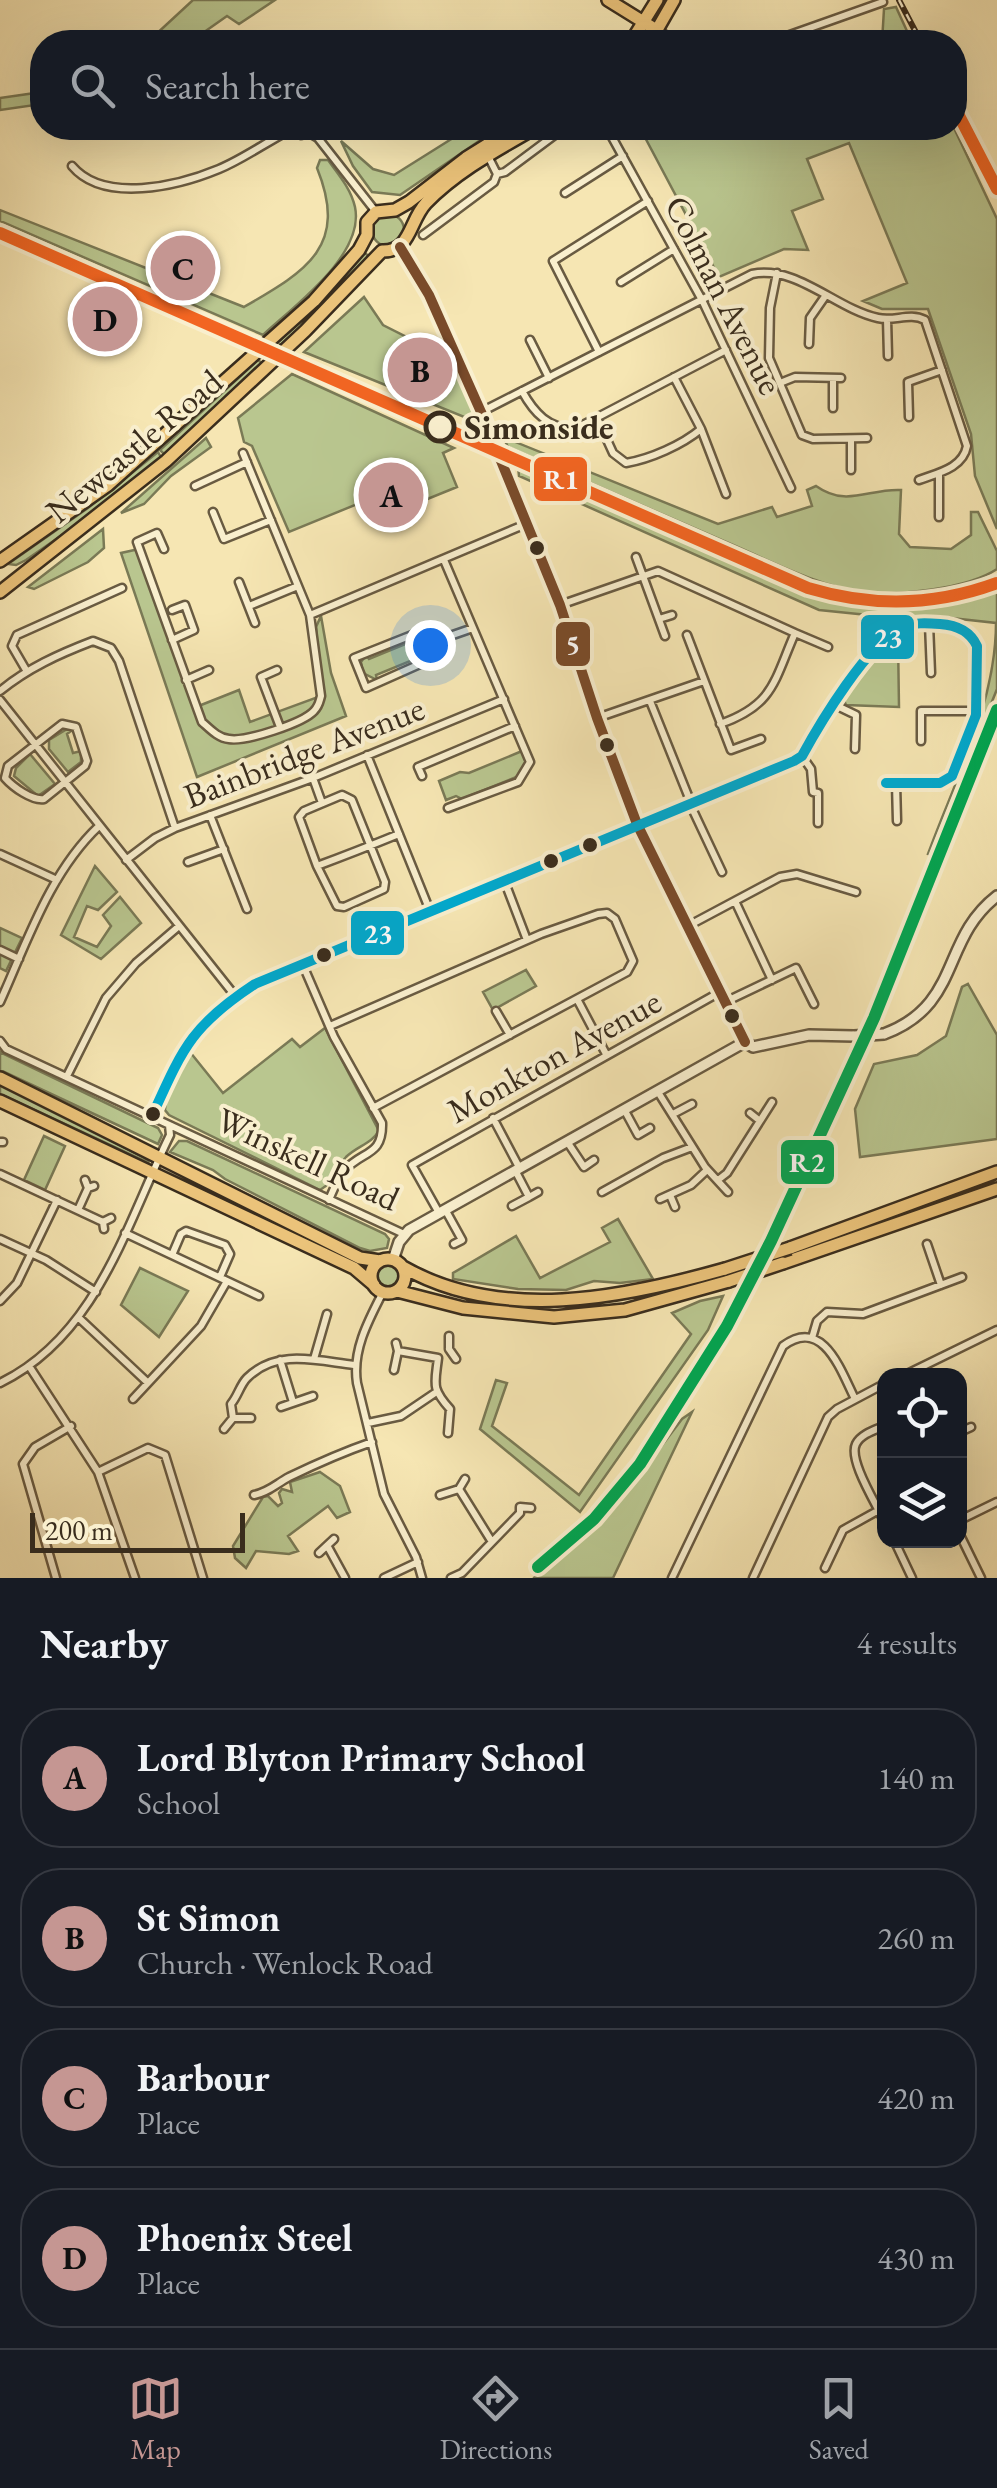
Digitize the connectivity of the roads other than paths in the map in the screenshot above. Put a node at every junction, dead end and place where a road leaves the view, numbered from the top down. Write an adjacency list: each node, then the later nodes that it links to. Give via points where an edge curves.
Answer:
1 (608, 0): 5 (main road)
2 (657, 0): 5 (main road)
3 (674, 0): 8 (main road)
4 (883, 2): 9 (street)
5 (640, 19): 6 (main road); 7 (main road)
6 (636, 30)
7 (656, 30)
8 (659, 30)
9 (804, 30)
10 (269, 140): 18 (street, via 220,169 130,188 96,184)
11 (320, 140): 23 (street)
12 (495, 140): 22 (main road)
13 (515, 140): 16 (main road)
14 (548, 140): 19 (street)
15 (614, 140): 17 (street, Colman Avenue)
16 (488, 156): 19 (street); 24 (main road, via 424,205)
17 (623, 156): 20 (street); 21 (street, Colman Avenue)
18 (72, 166)
19 (497, 174): 26 (street)
20 (565, 193)
21 (648, 201): 28 (street, Colman Avenue); 38 (street, via 553,261)
22 (395, 210): 23 (main road); 24 (main road)
23 (376, 212): 25 (main road)
24 (409, 231): 27 (main road)
25 (366, 235): 29 (main road); 66 (main road, Newcastle Road, via 340,273 245,364 108,485)
26 (423, 235)
27 (400, 247): 29 (main road); 46 (street)
28 (674, 248): 31 (street); 33 (street, Colman Avenue)
29 (382, 250): 69 (main road, Newcastle Road, via 166,461)
30 (778, 274): 32 (street); 33 (street, via 752,274); 43 (street, via 769,358)
31 (621, 282)
32 (826, 295): 34 (street); 36 (street, via 810,318)
33 (702, 300): 37 (street, Colman Avenue); 38 (street)
34 (887, 319): 39 (street); 40 (street, via 925,320)
35 (530, 340): 42 (street)
36 (810, 344)
37 (726, 350): 41 (street); 58 (street, Colman Avenue)
38 (599, 352): 42 (street)
39 (888, 356)
40 (942, 370): 47 (street, via 908,382); 55 (street, via 967,446 959,462)
41 (674, 377): 48 (street); 49 (street)
42 (549, 378): 44 (street)
43 (780, 383): 45 (street, via 837,378); 51 (street, via 802,434)
44 (522, 392): 46 (street); 48 (street, via 532,410 559,429)
45 (832, 408)
46 (481, 412): 63 (street)
47 (909, 417)
48 (598, 418): 49 (street, via 613,453 626,463)
49 (701, 429): 59 (street)
50 (867, 438): 51 (street)
51 (851, 439): 54 (street)
52 (243, 453): 53 (street)
53 (247, 462): 57 (street); 62 (street)
54 (851, 470)
55 (939, 473): 56 (street); 61 (street)
56 (918, 480)
57 (195, 486)
58 (791, 488)
59 (726, 494)
60 (213, 512): 62 (street, via 224,538)
61 (939, 517)
62 (271, 520): 71 (street)
63 (526, 524): 67 (street); 74 (street)
64 (164, 549): 86 (street, via 157,534 137,542)
65 (636, 557): 68 (street)
66 (0, 560): 69 (main road)
67 (444, 560): 77 (street); 82 (street)
68 (643, 575): 74 (street); 79 (street); 83 (street, via 658,571)
69 (14, 581): 73 (main road, Newcastle Road)
70 (239, 582): 75 (street)
71 (298, 586): 75 (street); 77 (street)
72 (122, 588): 89 (street, via 17,634 12,646)
73 (0, 592)
74 (560, 605): 101 (street)
75 (249, 606): 80 (street)
76 (172, 610): 86 (street, via 184,606 194,630)
77 (310, 615): 104 (street, via 321,696 310,715)
78 (672, 615): 79 (street)
79 (659, 619): 85 (street)
80 (256, 623)
81 (929, 624): 92 (street); 99 (street, via 893,633); 100 (street, via 948,624 973,637)
82 (473, 628): 87 (street); 96 (street)
83 (795, 633): 88 (street); 102 (street, via 766,698)
84 (687, 634): 94 (street)
85 (665, 636)
86 (172, 640): 93 (street)
87 (424, 645): 87 (street, via 416,632 354,658 366,688 430,660)
88 (828, 647)
89 (26, 670): 95 (street); 124 (street, via 94,641 111,648)
90 (210, 670): 93 (street)
91 (276, 670): 104 (street, via 261,677)
92 (931, 673)
93 (186, 680): 104 (street, via 202,722 220,737 248,738)
94 (704, 680): 98 (street); 102 (street)
95 (0, 692)
96 (504, 699): 103 (street); 109 (street, Bainbridge Avenue)
97 (0, 700): 107 (street)
98 (650, 700): 101 (street); 117 (street)
99 (833, 704): 108 (street, via 856,715); 110 (street)
100 (976, 711): 106 (street, via 921,711); 115 (street, via 952,776 940,784)
101 (597, 718): 122 (street)
102 (720, 724): 105 (street, via 731,750)
103 (516, 726): 111 (street, via 418,767); 118 (street, via 530,762 526,773)
104 (280, 727)
105 (762, 739)
106 (921, 741)
107 (34, 744): 113 (street); 113 (street, via 8,766 10,784 38,800); 113 (street, via 62,724 76,727 86,766)
108 (855, 749)
109 (367, 756): 112 (street, Bainbridge Avenue); 125 (street)
110 (802, 756): 117 (street); 121 (street, via 818,792)
111 (422, 776)
112 (313, 778): 116 (street); 119 (street, Bainbridge Avenue)
113 (64, 783): 123 (street)
114 (886, 783): 115 (street)
115 (896, 783): 120 (street)
116 (322, 803): 126 (street, via 348,797); 131 (street, via 298,816)
117 (691, 804): 122 (street); 132 (street)
118 (448, 808)
119 (210, 815): 124 (street, Bainbridge Avenue); 127 (street)
120 (897, 820)
121 (818, 823)
122 (637, 824): 134 (street); 141 (street)
123 (98, 826): 129 (street); 133 (street)
124 (175, 828): 129 (street, Bainbridge Avenue)
125 (399, 834): 126 (street); 139 (street)
126 (370, 845): 131 (street); 131 (street, via 384,889 344,907 334,905)
127 (224, 850): 130 (street); 138 (street)
128 (0, 854): 133 (street)
129 (126, 860): 140 (street)
130 (188, 862)
131 (317, 866)
132 (722, 872)
133 (57, 880): 144 (street)
134 (504, 880): 139 (street); 142 (street)
135 (856, 892): 137 (street, via 797,874)
136 (997, 896): 156 (street, bridge, via 966,929 932,1002 913,1020 884,1034 808,1034 754,1047)
137 (736, 901): 141 (street); 146 (street)
138 (247, 908)
139 (430, 911): 145 (street)
140 (179, 926): 147 (street); 158 (street, via 106,998)
141 (686, 927): 148 (street)
142 (528, 940): 149 (street, via 606,913 615,919 633,962 627,972); 153 (street)
143 (0, 950): 144 (street)
144 (19, 959): 150 (street)
145 (302, 963): 147 (street); 153 (street)
146 (772, 980): 148 (street, Monkton Avenue); 151 (street, Monkton Avenue, via 796,968)
147 (236, 997): 168 (street, via 192,1035)
148 (722, 997): 156 (street); 157 (street, Monkton Avenue)
149 (577, 999): 154 (street); 157 (street)
150 (0, 1002)
151 (814, 1004)
152 (496, 1011): 154 (street)
153 (330, 1026): 164 (street)
154 (510, 1035): 164 (street)
155 (0, 1041): 158 (street, Winskell Road)
156 (745, 1042): 160 (street, Winskell Road)
157 (606, 1054): 169 (street, Monkton Avenue)
158 (67, 1076): 168 (street, Winskell Road)
159 (0, 1078): 175 (main road)
160 (658, 1092): 165 (street, Winskell Road); 167 (street)
161 (0, 1102): 179 (main road)
162 (772, 1102): 170 (street)
163 (692, 1104): 167 (street)
164 (374, 1108): 192 (street, via 382,1122 377,1148 342,1173)
165 (625, 1111): 172 (street, via 638,1135); 173 (street, Winskell Road)
166 (750, 1113): 170 (street)
167 (673, 1114): 174 (street)
168 (152, 1116): 171 (street, Winskell Road)
169 (493, 1118): 178 (street); 196 (street, Monkton Avenue, via 412,1166)
170 (760, 1121): 182 (street)
171 (169, 1125): 175 (street); 192 (street, Winskell Road)
172 (650, 1128)
173 (568, 1143): 176 (street, via 584,1167); 178 (street, Winskell Road)
174 (692, 1146): 177 (street); 186 (street)
175 (160, 1156): 179 (street); 205 (main road, via 347,1251)
176 (594, 1160)
177 (707, 1170): 182 (street); 188 (street)
178 (518, 1171): 189 (street); 196 (street, Winskell Road)
179 (152, 1172): 198 (street); 211 (main road, via 354,1268)
180 (997, 1172): 206 (main road, bridge)
181 (0, 1174): 191 (street)
182 (718, 1180): 187 (street)
183 (89, 1185): 195 (street)
184 (997, 1189): 206 (main road, bridge, via 783,1263)
185 (538, 1192): 189 (street)
186 (602, 1192)
187 (728, 1192)
188 (670, 1194): 190 (street); 194 (street)
189 (529, 1196): 193 (street)
190 (660, 1198)
191 (56, 1200): 195 (street); 203 (street)
192 (329, 1200): 199 (street, Winskell Road)
193 (512, 1206)
194 (675, 1207)
195 (78, 1210): 197 (street)
196 (442, 1213): 199 (street, Winskell Road); 201 (street, via 462,1240)
197 (106, 1223)
198 (125, 1233): 204 (street); 213 (street)
199 (404, 1234): 205 (street)
200 (0, 1239): 203 (street)
201 (454, 1244)
202 (926, 1244): 210 (street)
203 (32, 1255): 213 (street); 215 (street)
204 (172, 1255): 208 (street); 208 (street, via 186,1231 225,1245 230,1254)
205 (392, 1263): 209 (main road); 211 (main road, via 372,1274); 212 (main road, via 406,1278)
206 (727, 1275): 209 (main road, via 591,1299 514,1298); 217 (main road, via 625,1310)
207 (962, 1277): 210 (street)
208 (223, 1279): 214 (street); 231 (street, via 200,1326)
209 (435, 1283): 217 (main road, via 470,1297 533,1307)
210 (942, 1284): 221 (street, via 863,1314 820,1314)
211 (378, 1288): 212 (main road); 227 (street)
212 (398, 1290): 217 (main road)
213 (96, 1292): 218 (street)
214 (259, 1296)
215 (0, 1301)
216 (327, 1314): 224 (street)
217 (534, 1317)
218 (79, 1318): 228 (street); 231 (street)
219 (997, 1330): 229 (street)
220 (449, 1336): 222 (street)
221 (812, 1338): 236 (street, via 828,1346); 278 (street, via 790,1340 778,1353)
222 (449, 1349): 223 (street); 225 (street)
223 (438, 1358): 230 (street, via 397,1347); 234 (street)
224 (314, 1359): 226 (street); 227 (street)
225 (456, 1359)
226 (280, 1360): 238 (street); 240 (street, via 245,1379 230,1404)
227 (354, 1364): 242 (street)
228 (29, 1366): 232 (street); 243 (street)
229 (919, 1368)
230 (394, 1370)
231 (147, 1382): 237 (street)
232 (0, 1383)
233 (877, 1388): 236 (street)
234 (435, 1393): 242 (street, via 401,1416); 248 (street, via 450,1409)
235 (313, 1396): 238 (street)
236 (855, 1398): 279 (street, via 822,1428)
237 (133, 1399)
238 (293, 1402): 239 (street)
239 (281, 1407)
240 (233, 1418): 241 (street); 246 (street)
241 (251, 1418)
242 (368, 1423): 249 (street)
243 (71, 1426): 250 (street); 270 (street, via 35,1447 23,1464)
244 (971, 1426): 245 (street)
245 (967, 1428)
246 (224, 1429)
247 (877, 1429): 257 (street, via 854,1450)
248 (448, 1433)
249 (372, 1442): 253 (street); 268 (street, via 384,1494)
250 (98, 1472): 272 (street); 273 (street, via 148,1448 165,1455)
251 (465, 1479): 252 (street)
252 (459, 1490): 254 (street); 263 (street)
253 (254, 1495)
254 (440, 1495)
255 (511, 1501): 258 (street)
256 (997, 1502): 261 (street)
257 (877, 1506)
258 (520, 1508): 259 (street); 263 (street)
259 (531, 1508)
260 (877, 1511): 269 (street, via 843,1530)
261 (967, 1517)
262 (334, 1539): 264 (street)
263 (492, 1542): 277 (street)
264 (328, 1547): 267 (street); 274 (street)
265 (898, 1548): 280 (street)
266 (966, 1548): 281 (street)
267 (319, 1552)
268 (418, 1562): 275 (street); 276 (street)
269 (825, 1568)
270 (55, 1576): 271 (street)
271 (42, 1578)
272 (135, 1578)
273 (203, 1578)
274 (345, 1578)
275 (384, 1578)
276 (422, 1578)
277 (451, 1578)
278 (672, 1578)
279 (753, 1578)
280 (912, 1578)
281 (981, 1578)

